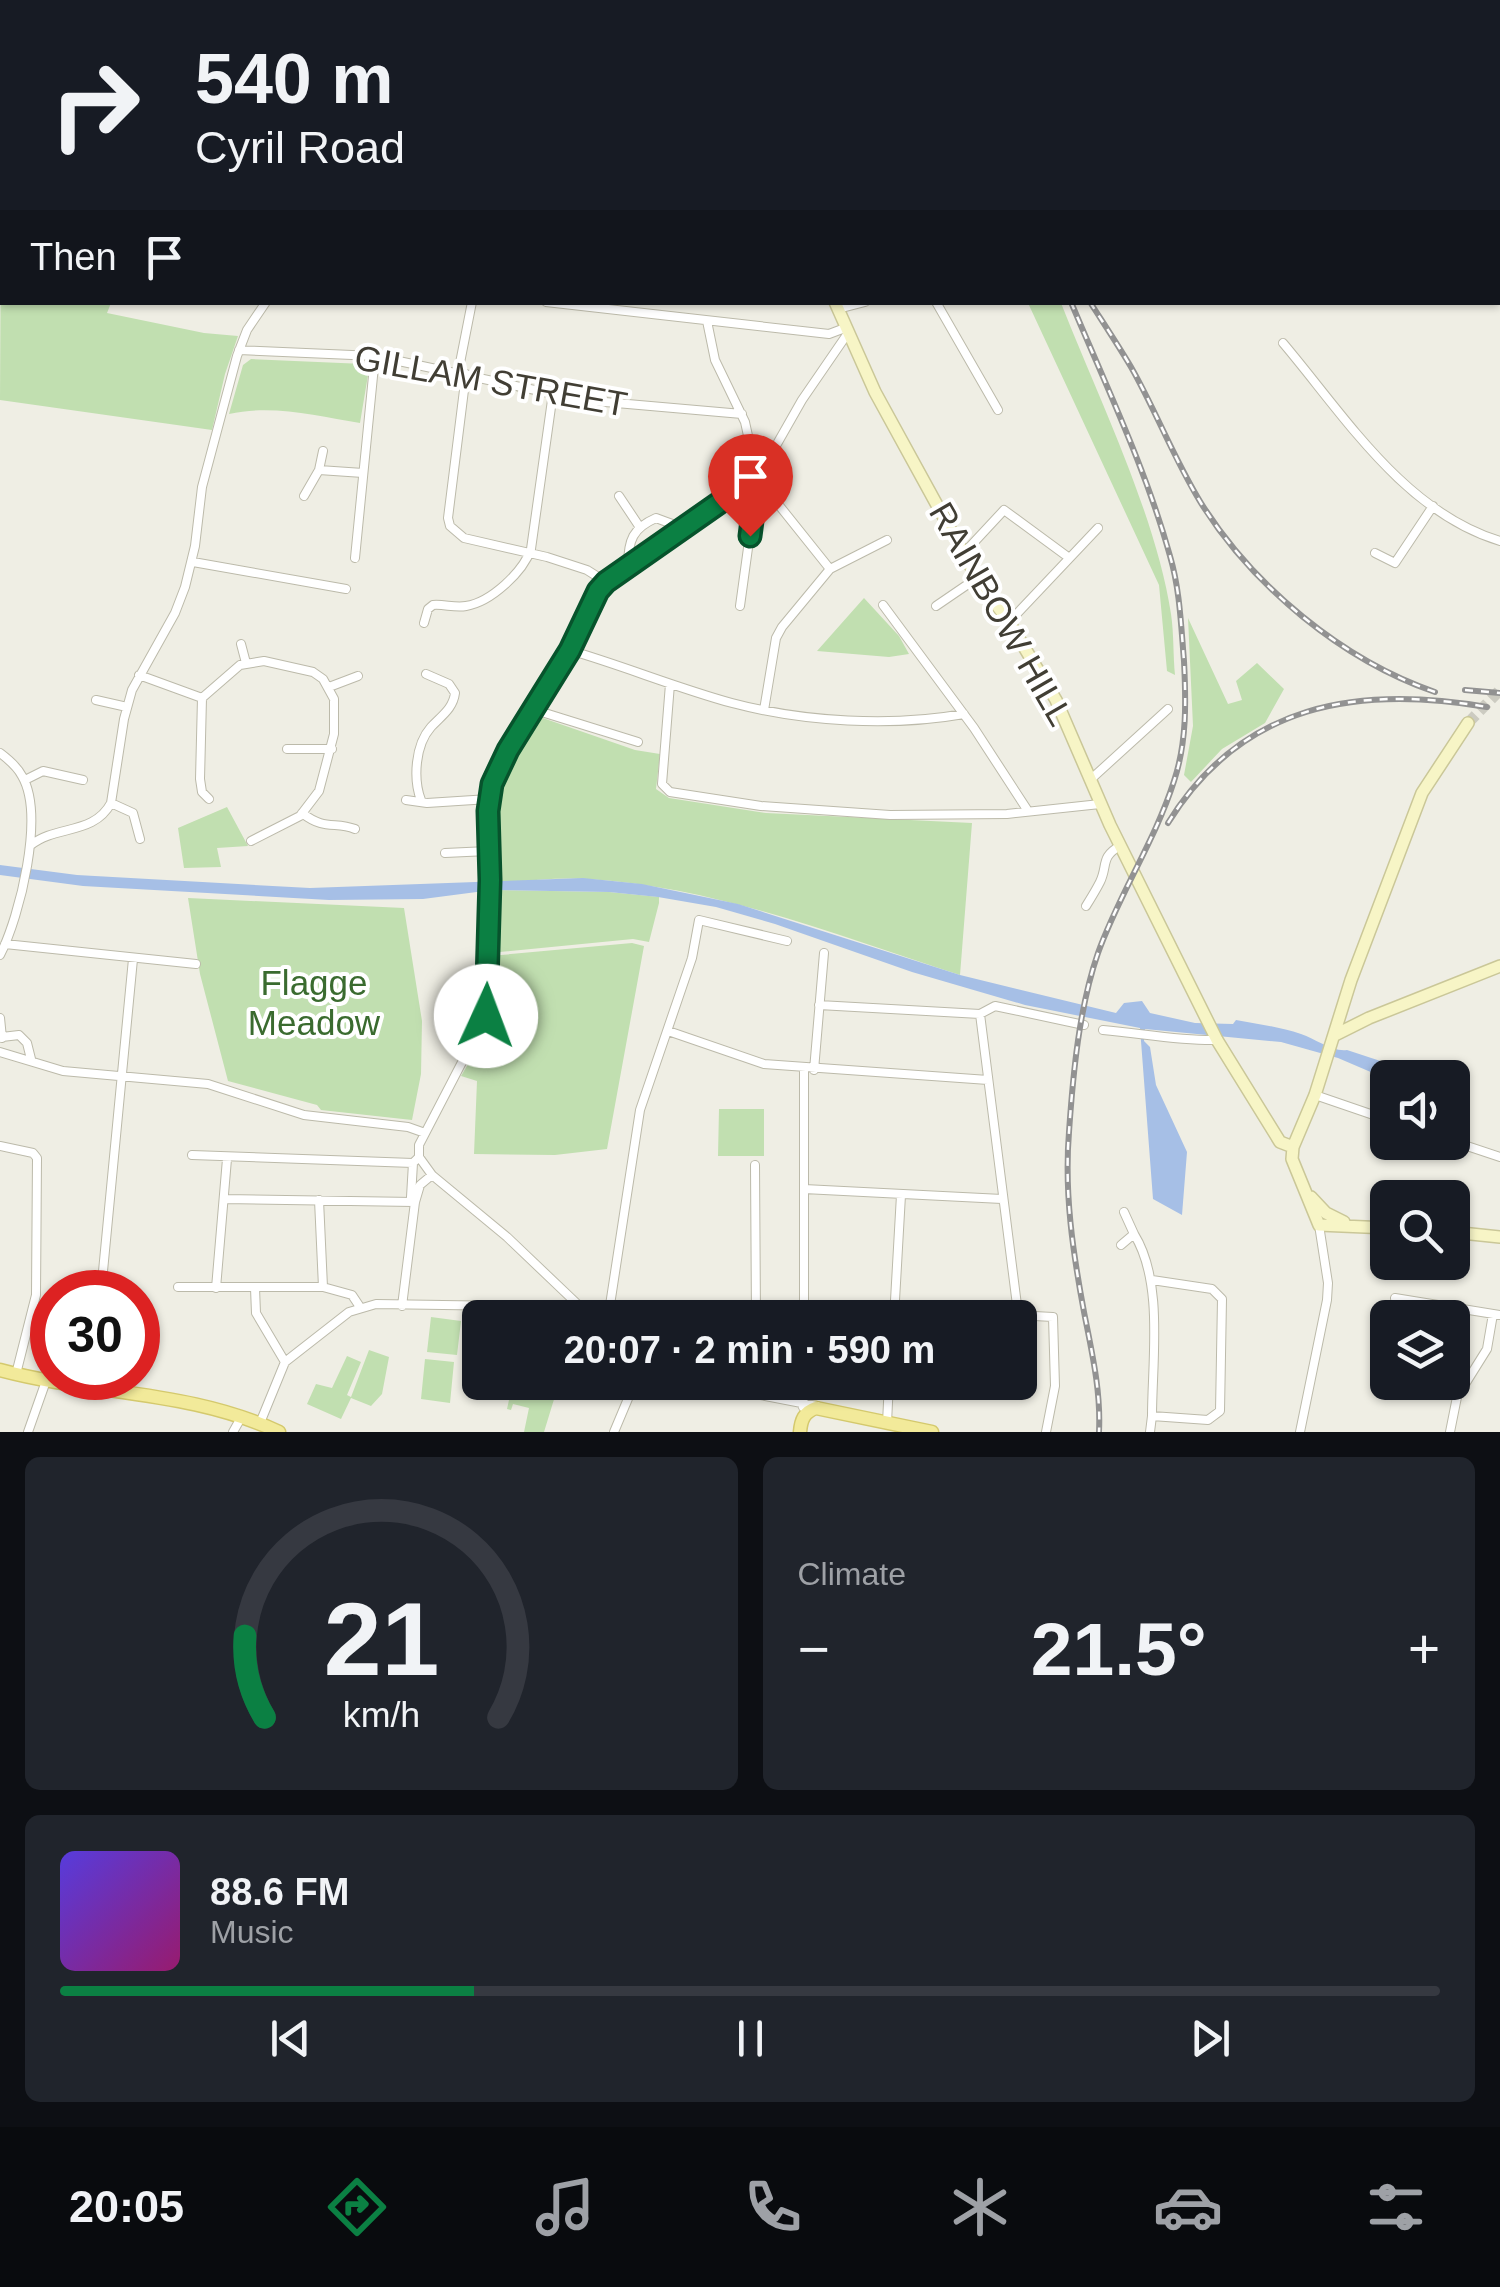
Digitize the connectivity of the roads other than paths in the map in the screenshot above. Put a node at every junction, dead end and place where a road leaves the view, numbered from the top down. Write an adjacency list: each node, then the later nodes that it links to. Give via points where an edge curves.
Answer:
1 (264, 305): 9 (street)
2 (472, 305): 11 (street)
3 (571, 305): 6 (street)
4 (938, 305): 13 (street)
5 (837, 306): 7 (main road, RAINBOW HILL)
6 (707, 321): 7 (street, via 829,334); 14 (street, via 715,360)
7 (846, 330): 18 (street); 28 (main road, RAINBOW HILL)
8 (1283, 343): 21 (street, via 1380,458)
9 (239, 350): 10 (street, GILLAM STREET); 32 (street, via 202,487)
10 (376, 356): 11 (street, GILLAM STREET); 17 (street)
11 (462, 374): 12 (street, GILLAM STREET); 27 (street, via 450,526 464,538)
12 (552, 393): 14 (street, GILLAM STREET); 27 (street)
13 (998, 410)
14 (742, 414): 18 (street)
15 (322, 451): 16 (street)
16 (319, 470): 17 (street); 19 (street)
17 (363, 473): 31 (street)
18 (754, 483): 23 (street); 34 (street); 39 (street)
19 (304, 496)
20 (619, 496): 22 (street)
21 (1434, 506): 26 (street); 29 (street, via 1395,564)
22 (638, 526): 23 (street, via 656,518); 33 (street, via 628,544)
23 (683, 528): 33 (street)
24 (1098, 528): 30 (street)
25 (887, 540): 34 (street)
26 (1500, 541)
27 (530, 553): 36 (street); 42 (street, via 488,597 468,606 433,605)
28 (964, 553): 30 (street, via 1004,510); 35 (main road, RAINBOW HILL)
29 (1375, 553)
30 (1068, 557): 41 (street)
31 (355, 558)
32 (192, 562): 37 (street); 47 (street, via 175,613)
33 (628, 566): 36 (street)
34 (830, 569): 56 (street, via 776,638)
35 (977, 578): 40 (street); 41 (main road, RAINBOW HILL)
36 (606, 582): 44 (street)
37 (346, 588)
38 (884, 605): 57 (street)
39 (740, 606)
40 (936, 606)
41 (1009, 622): 65 (main road, RAINBOW HILL, via 1056,700)
42 (424, 623)
43 (241, 644): 45 (street)
44 (570, 650): 49 (street); 54 (street)
45 (246, 663): 50 (street, via 300,668); 51 (street)
46 (426, 674): 69 (street, via 453,682 456,694 420,746)
47 (139, 675): 51 (street); 53 (street)
48 (358, 676): 50 (street)
49 (670, 684): 56 (street); 72 (street, via 662,784 670,792 890,815)
50 (329, 687): 61 (street)
51 (202, 698): 67 (street, via 200,779)
52 (96, 700): 53 (street)
53 (127, 707): 70 (street)
54 (532, 709): 59 (street); 66 (street)
55 (1168, 709): 65 (street)
56 (764, 710): 57 (street, via 882,722)
57 (964, 714): 72 (street)
58 (1468, 722): 96 (main road, via 1422,792)
59 (638, 742)
60 (288, 749): 61 (street)
61 (332, 749): 73 (street, via 319,791)
62 (0, 752): 63 (street)
63 (25, 780): 64 (street, via 43,770); 77 (street)
64 (83, 780)
65 (1090, 780): 71 (main road, RAINBOW HILL)
66 (489, 798): 69 (street); 79 (street)
67 (209, 799)
68 (406, 800): 69 (street)
69 (421, 800)
70 (111, 803): 75 (street, via 134,812); 77 (street, via 99,819)
71 (1100, 804): 72 (street); 78 (main road, RAINBOW HILL)
72 (1028, 811)
73 (302, 813): 74 (street, via 328,827); 76 (street)
74 (355, 829)
75 (140, 839)
76 (251, 841)
77 (30, 845): 83 (street)
78 (1120, 846): 81 (street, via 1107,853 1103,877); 95 (main road, RAINBOW HILL)
79 (488, 852): 80 (street); 105 (street, via 486,1016)
80 (445, 854)
81 (1086, 906)
82 (787, 941): 94 (street, via 699,920)
83 (6, 944): 85 (street); 86 (street)
84 (824, 953): 89 (street)
85 (0, 954)
86 (133, 959): 87 (street); 101 (street)
87 (196, 964)
88 (1500, 966): 96 (main road)
89 (818, 1005): 90 (street); 100 (street)
90 (980, 1014): 92 (street, via 995,1006); 102 (street)
91 (0, 1018): 97 (street)
92 (1084, 1025)
93 (1103, 1030): 95 (street)
94 (668, 1031): 100 (street, via 764,1064); 140 (street, via 640,1110)
95 (1216, 1037): 107 (main road, RAINBOW HILL, via 1280,1142)
96 (1334, 1038): 103 (main road)
97 (1, 1040): 99 (street, via 19,1035)
98 (0, 1052): 99 (street)
99 (31, 1059): 101 (street, via 63,1071)
100 (809, 1069): 102 (street); 115 (street)
101 (121, 1078): 105 (street, via 208,1084 304,1115); 130 (street)
102 (988, 1080): 119 (street)
103 (1315, 1096): 104 (street); 107 (main road)
104 (1370, 1114)
105 (425, 1133): 112 (street)
106 (0, 1146): 152 (street, via 37,1158 36,1295)
107 (1292, 1147): 116 (main road)
108 (1470, 1147): 110 (street)
109 (192, 1156): 111 (street)
110 (1500, 1157)
111 (227, 1159): 112 (street); 118 (street)
112 (416, 1160): 114 (street); 121 (street)
113 (756, 1164): 141 (street)
114 (432, 1175): 121 (street); 136 (street)
115 (804, 1190): 117 (street); 142 (street)
116 (1304, 1190): 123 (main road); 124 (main road)
117 (902, 1194): 119 (street); 143 (street)
118 (224, 1198): 120 (street); 134 (street)
119 (1002, 1199): 144 (street)
120 (319, 1200): 121 (street); 133 (street)
121 (414, 1202): 145 (street)
122 (1124, 1212): 126 (street)
123 (1319, 1224): 124 (main road); 166 (street, via 1327,1300)
124 (1352, 1226): 125 (main road)
125 (1370, 1227)
126 (1134, 1234): 129 (street); 131 (street)
127 (1470, 1234): 128 (main road)
128 (1500, 1237)
129 (1121, 1245)
130 (102, 1270)
131 (1152, 1280): 162 (street); 162 (street, via 1212,1290 1222,1299 1220,1410 1208,1420)
132 (178, 1287): 134 (street)
133 (322, 1287): 135 (street); 147 (street, via 352,1296)
134 (216, 1288): 135 (street)
135 (256, 1288): 150 (street, via 256,1312)
136 (567, 1293): 138 (street); 139 (street)
137 (1394, 1298): 148 (street)
138 (561, 1300)
139 (574, 1300)
140 (611, 1300)
141 (756, 1300)
142 (804, 1300)
143 (895, 1300)
144 (1016, 1300)
145 (402, 1306): 146 (street); 147 (street)
146 (462, 1306)
147 (360, 1307): 150 (street)
148 (1496, 1314): 174 (street, via 1487,1349 1457,1397)
149 (1037, 1315): 172 (street, via 1054,1317 1054,1402)
150 (284, 1362): 163 (street)
151 (0, 1370): 152 (main road)
152 (16, 1374): 153 (main road)
153 (30, 1377)
154 (160, 1397): 161 (main road)
155 (39, 1400): 168 (street)
156 (629, 1400): 167 (street)
157 (791, 1400): 159 (street)
158 (888, 1400): 164 (street)
159 (803, 1402): 160 (street); 165 (street)
160 (824, 1408): 164 (main road); 165 (main road, via 809,1410)
161 (242, 1416): 163 (main road); 169 (street)
162 (1152, 1416): 173 (street)
163 (260, 1423): 170 (main road)
164 (886, 1423): 171 (main road)
165 (800, 1427)
166 (1301, 1429)
167 (618, 1431)
168 (28, 1432)
169 (234, 1432)
170 (279, 1432)
171 (932, 1432)
172 (1046, 1432)
173 (1150, 1432)
174 (1450, 1432)

